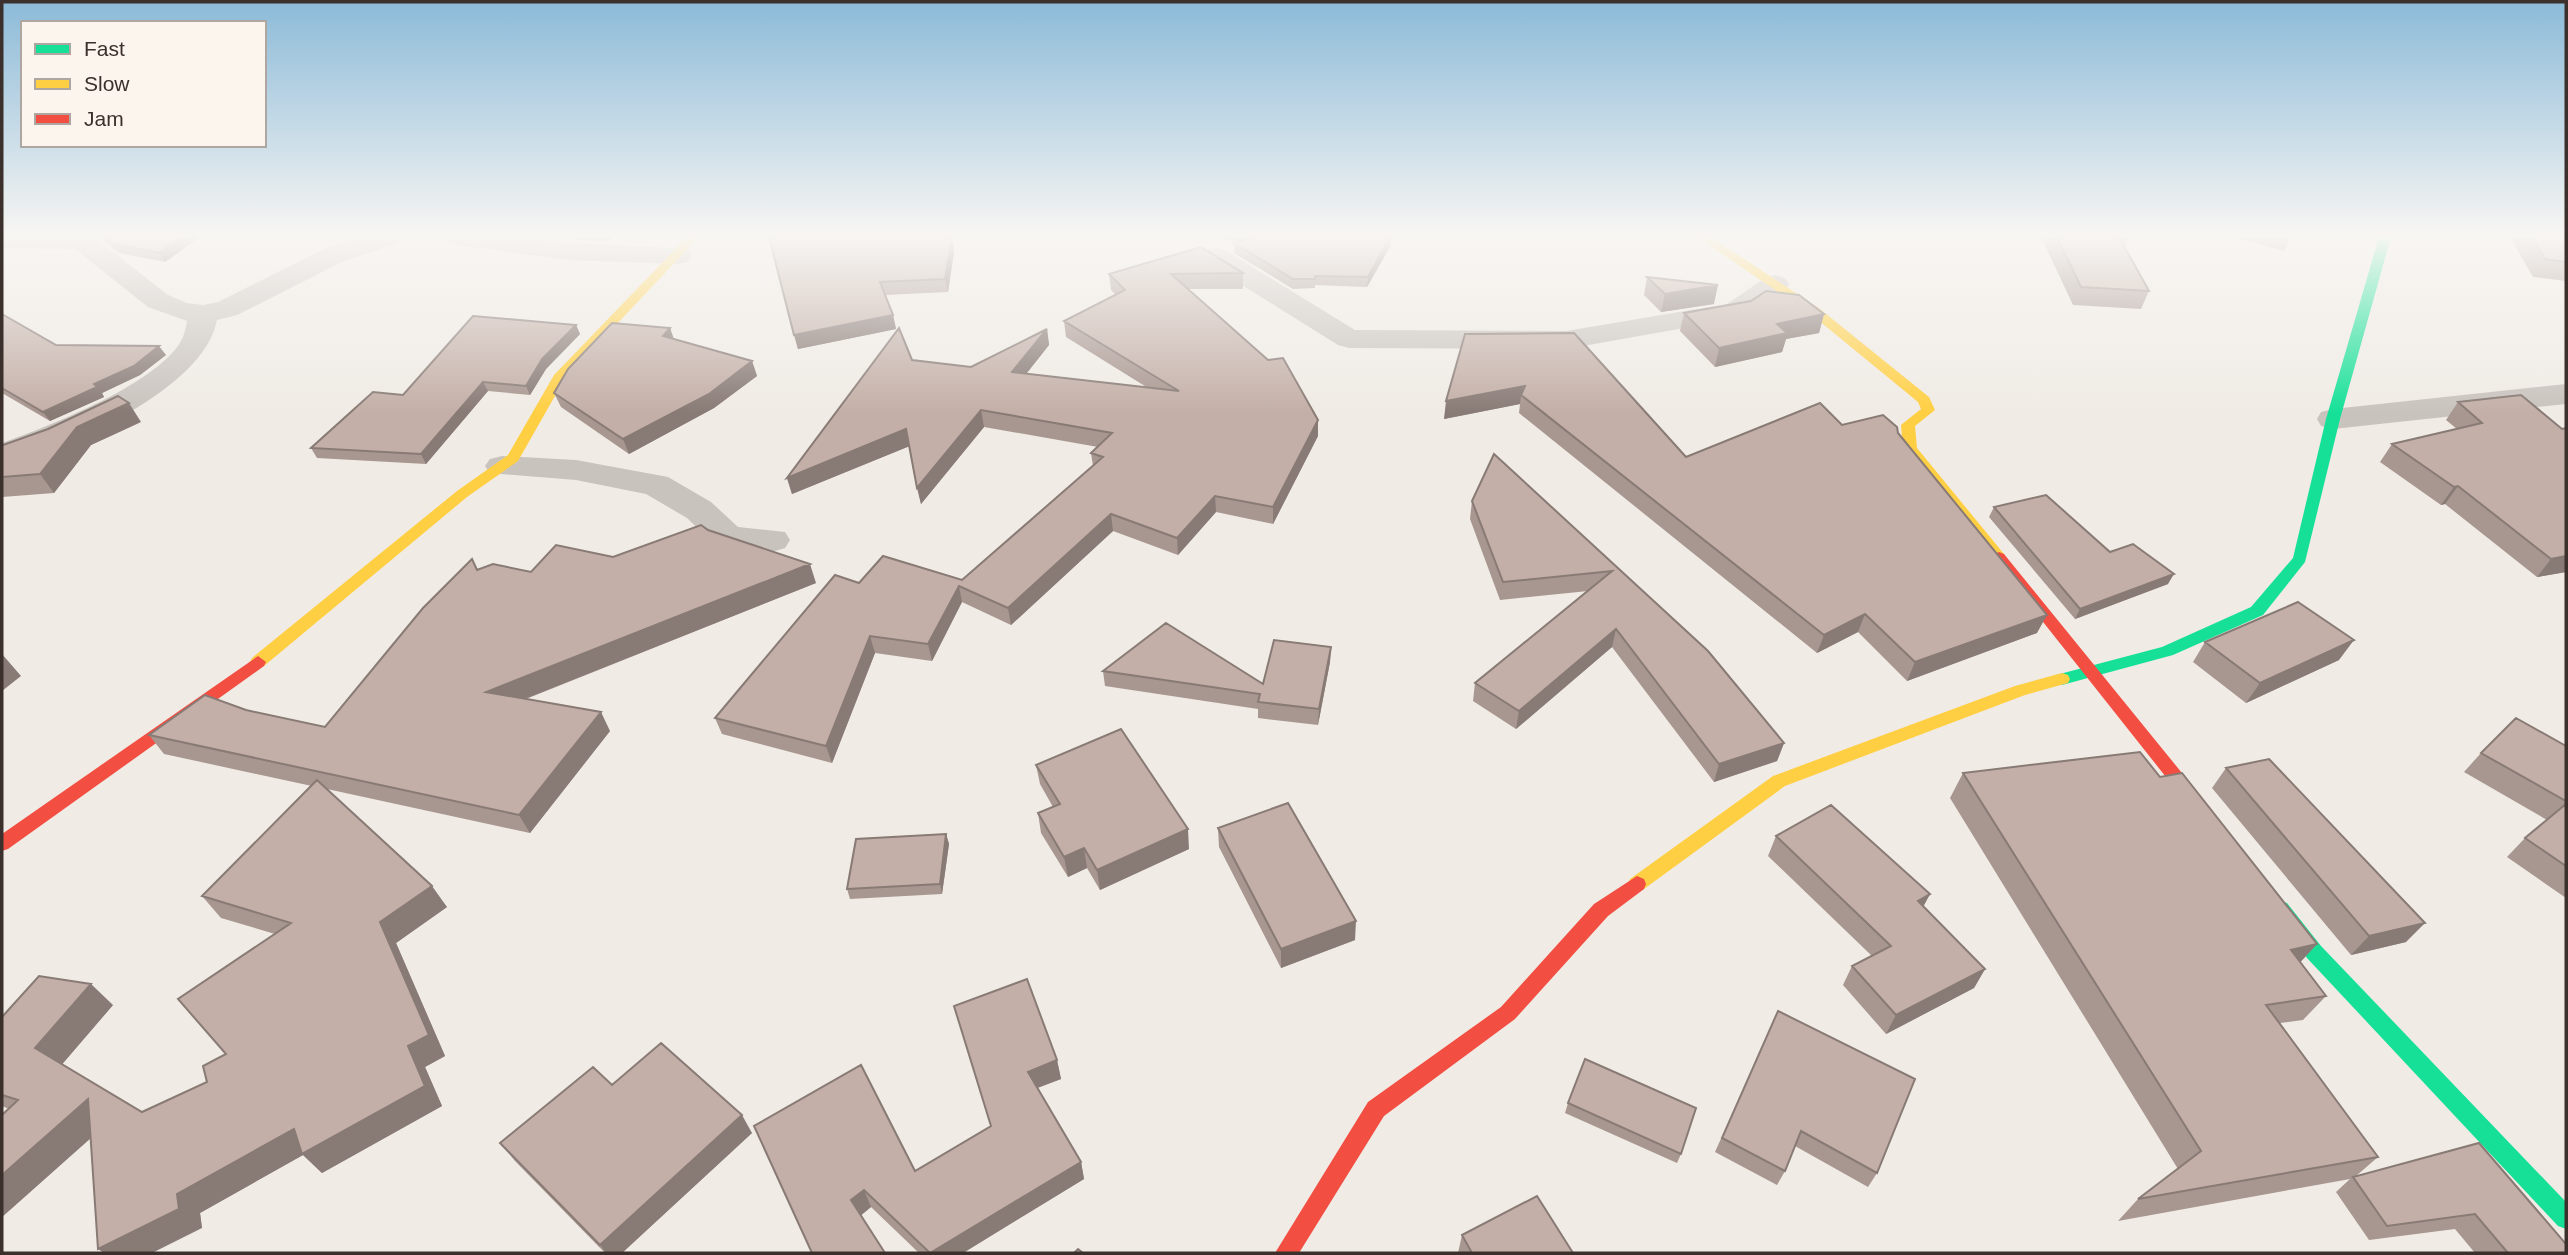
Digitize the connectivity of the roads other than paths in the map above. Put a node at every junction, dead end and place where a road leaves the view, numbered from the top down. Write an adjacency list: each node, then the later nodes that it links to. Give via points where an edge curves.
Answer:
1 (151, 296): 8 (street, via 181,311)
2 (254, 296): 8 (street, via 227,309)
3 (638, 296): 12 (street, via 559,378 513,458)
4 (1278, 296): 5 (street, via 1349,340 1566,340 1736,311)
5 (1758, 296)
6 (1792, 296): 14 (street, via 1924,400 1928,410 1908,425 1910,449)
7 (2368, 296): 10 (street)
8 (203, 314): 11 (street, via 205,327 188,356 136,396)
9 (2566, 394): 10 (street)
10 (2333, 419): 14 (street, via 2300,559 2257,611 2167,651)
11 (2, 455)
12 (502, 466): 13 (street, via 576,470 656,485 699,510 729,538); 16 (street, via 270,653)
13 (772, 540)
14 (2093, 671): 15 (street); 19 (street, via 2021,690 1779,781 1601,910 1508,1013 1376,1109)
15 (2212, 822)
16 (2, 844)
17 (2272, 898): 18 (street, via 2315,952)
18 (2566, 1218)
19 (1286, 1253)

